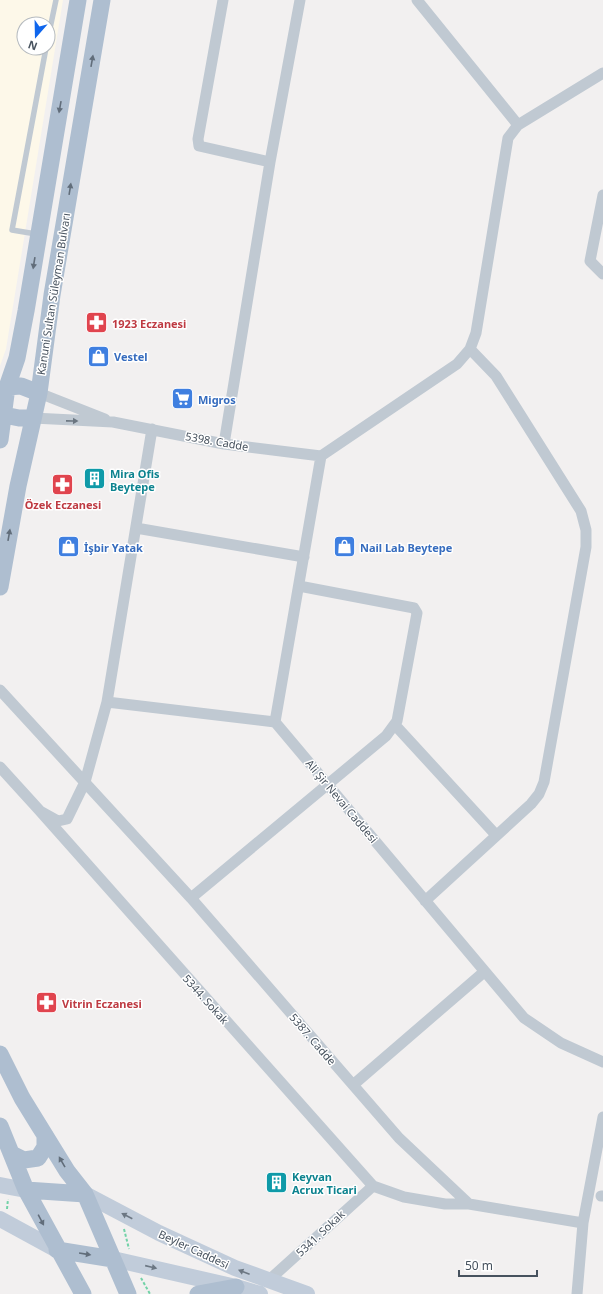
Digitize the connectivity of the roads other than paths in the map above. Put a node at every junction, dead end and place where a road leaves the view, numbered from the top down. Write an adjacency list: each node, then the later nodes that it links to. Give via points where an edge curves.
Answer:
1 (56, 0): 7 (lane)
2 (78, 0): 13 (main road, one-way to 13)
3 (102, 0): 17 (main road, Kanuni Sultan Süleyman Bulvarı, one-way to 3, via 50,309)
4 (223, 0): 11 (street, via 198,139 199,146)
5 (300, 0): 11 (street)
6 (417, 0): 10 (street)
7 (53, 16)
8 (45, 56): 13 (lane, via 12,230)
9 (603, 73): 10 (street)
10 (518, 125): 15 (street, via 508,138 476,333)
11 (270, 162): 23 (street)
12 (603, 195): 14 (street, via 590,261)
13 (38, 234): 16 (main road, one-way to 16, via 22,333 13,373)
14 (603, 274)
15 (470, 349): 24 (street, via 457,364); 37 (street, via 496,376 580,511 586,530 544,782 531,804)
16 (7, 387): 17 (main road, via 21,386); 18 (main road)
17 (39, 393): 19 (main road, Kanuni Sultan Süleyman Bulvarı); 20 (street, 5398. Cadde)
18 (4, 414): 19 (main road); 22 (main road)
19 (33, 418): 20 (street, 5398. Cadde, one-way to 20); 28 (main road, Kanuni Sultan Süleyman Bulvarı, one-way to 19)
20 (113, 422): 21 (street, 5398. Cadde)
21 (152, 429): 23 (street, 5398. Cadde); 25 (street)
22 (0, 440)
23 (224, 444): 24 (street, 5398. Cadde)
24 (321, 456): 26 (street)
25 (136, 528): 26 (street); 30 (street)
26 (304, 557): 27 (street)
27 (299, 586): 31 (street); 32 (street, via 414,608 417,613)
28 (0, 587)
29 (0, 690): 34 (street, 5387. Cadde)
30 (107, 702): 31 (street); 34 (street)
31 (275, 722): 35 (street, Ali Şir Nevai Caddesi)
32 (395, 725): 35 (street, via 386,736); 37 (street)
33 (0, 767): 36 (street, 5344. Sokak)
34 (86, 782): 36 (street, via 67,820 58,821); 38 (street, 5387. Cadde)
35 (328, 785): 38 (street); 39 (street, Ali Şir Nevai Caddesi)
36 (40, 811): 48 (street, 5344. Sokak)
37 (496, 835): 39 (street)
38 (191, 898): 43 (street, 5387. Cadde)
39 (425, 901): 40 (street, Ali Şir Nevai Caddesi)
40 (484, 972): 42 (street, Ali Şir Nevai Caddesi, via 524,1018 561,1043); 43 (street)
41 (0, 1054): 46 (main road, via 22,1098)
42 (603, 1062)
43 (353, 1085): 52 (street, 5387. Cadde, via 399,1138)
44 (603, 1117): 54 (street)
45 (0, 1126): 47 (main road)
46 (45, 1135): 47 (main road, via 45,1147 38,1158 24,1160); 51 (main road, one-way to 46)
47 (12, 1154): 50 (main road)
48 (372, 1186): 52 (street, via 404,1197 445,1204); 58 (street, 5341. Sokak)
49 (4, 1190): 50 (main road)
50 (26, 1190): 51 (main road); 55 (main road, one-way to 55)
51 (85, 1194): 56 (main road); 58 (main road, Beyler Caddesi, one-way to 51, via 234,1268)
52 (469, 1204): 54 (street)
53 (3, 1216): 55 (main road)
54 (583, 1223): 63 (street)
55 (57, 1250): 56 (main road, one-way to 56); 59 (main road)
56 (113, 1259): 57 (main road, Beyler Caddesi, one-way to 57); 60 (main road)
57 (236, 1286): 58 (main road, Beyler Caddesi); 61 (main road)
58 (264, 1288): 62 (main road, Beyler Caddesi)
59 (83, 1294)
60 (128, 1294)
61 (198, 1294)
62 (307, 1294)
63 (577, 1294)

